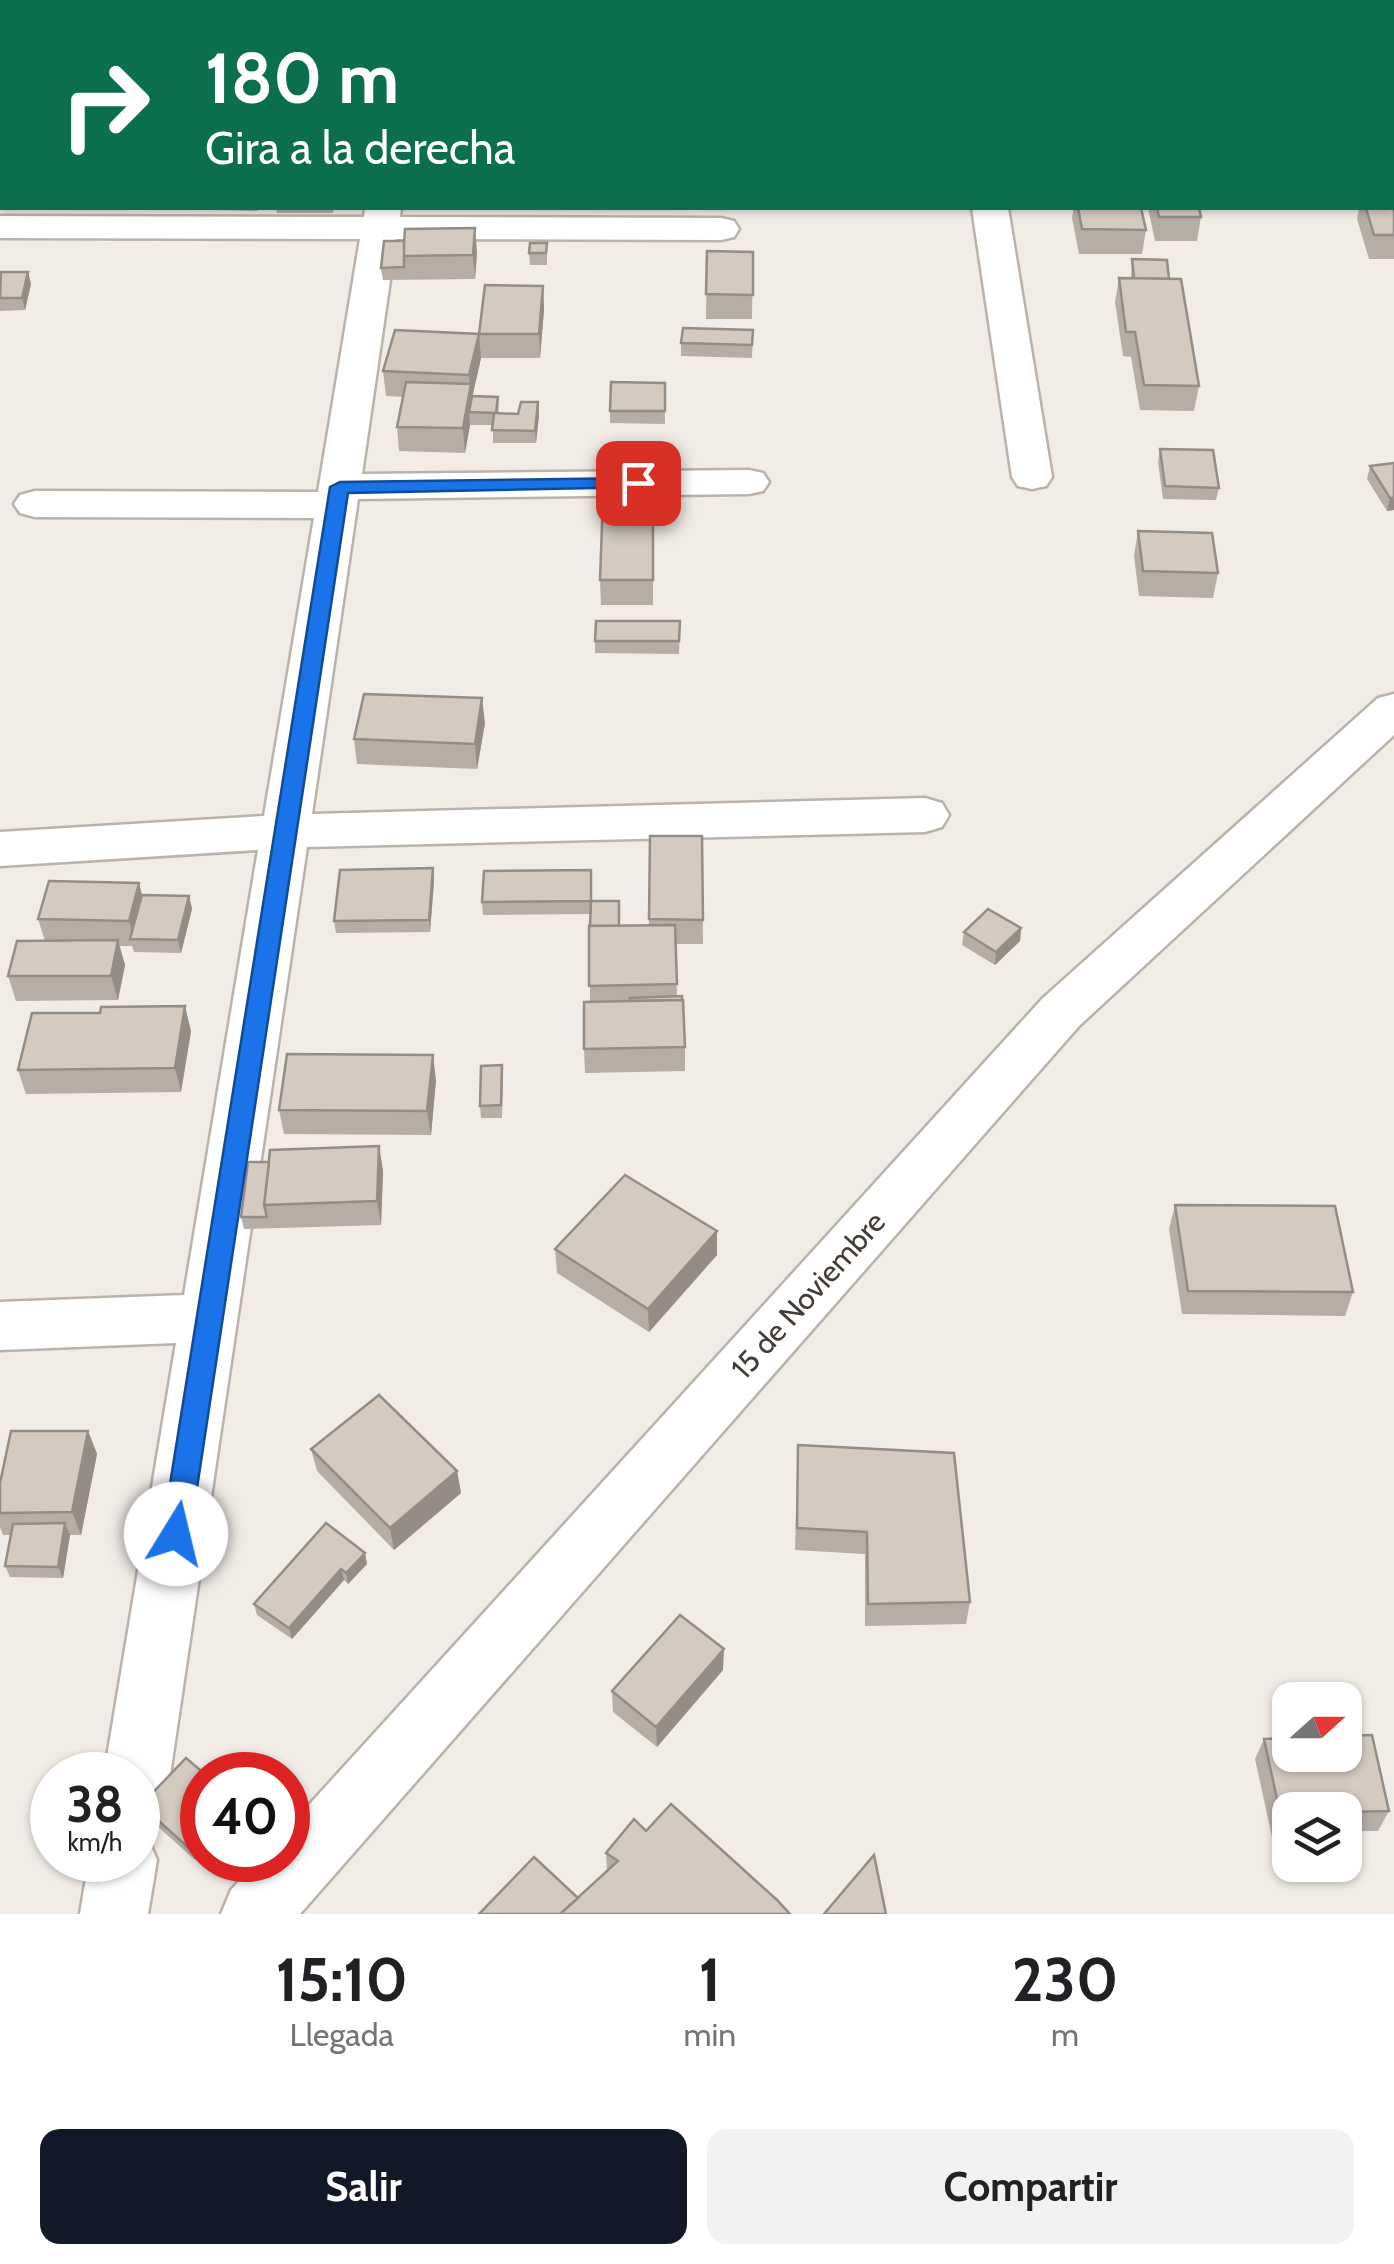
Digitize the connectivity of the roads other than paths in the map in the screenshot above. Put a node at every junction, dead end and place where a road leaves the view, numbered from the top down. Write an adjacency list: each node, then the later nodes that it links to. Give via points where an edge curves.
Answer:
1 (990, 210): 5 (street)
2 (382, 218): 3 (street); 4 (street); 7 (street)
3 (0, 227)
4 (722, 229)
5 (1032, 477)
6 (749, 482): 7 (street)
7 (338, 496): 8 (street); 11 (street)
8 (34, 504)
9 (1394, 709): 18 (street, 15 de Noviembre, via 1062,1012)
10 (926, 815): 11 (street)
11 (286, 831): 12 (street); 13 (street)
12 (0, 849)
13 (210, 1318): 14 (street); 15 (street)
14 (0, 1326)
15 (141, 1752)
16 (119, 1882): 17 (street)
17 (114, 1914)
18 (255, 1914)

